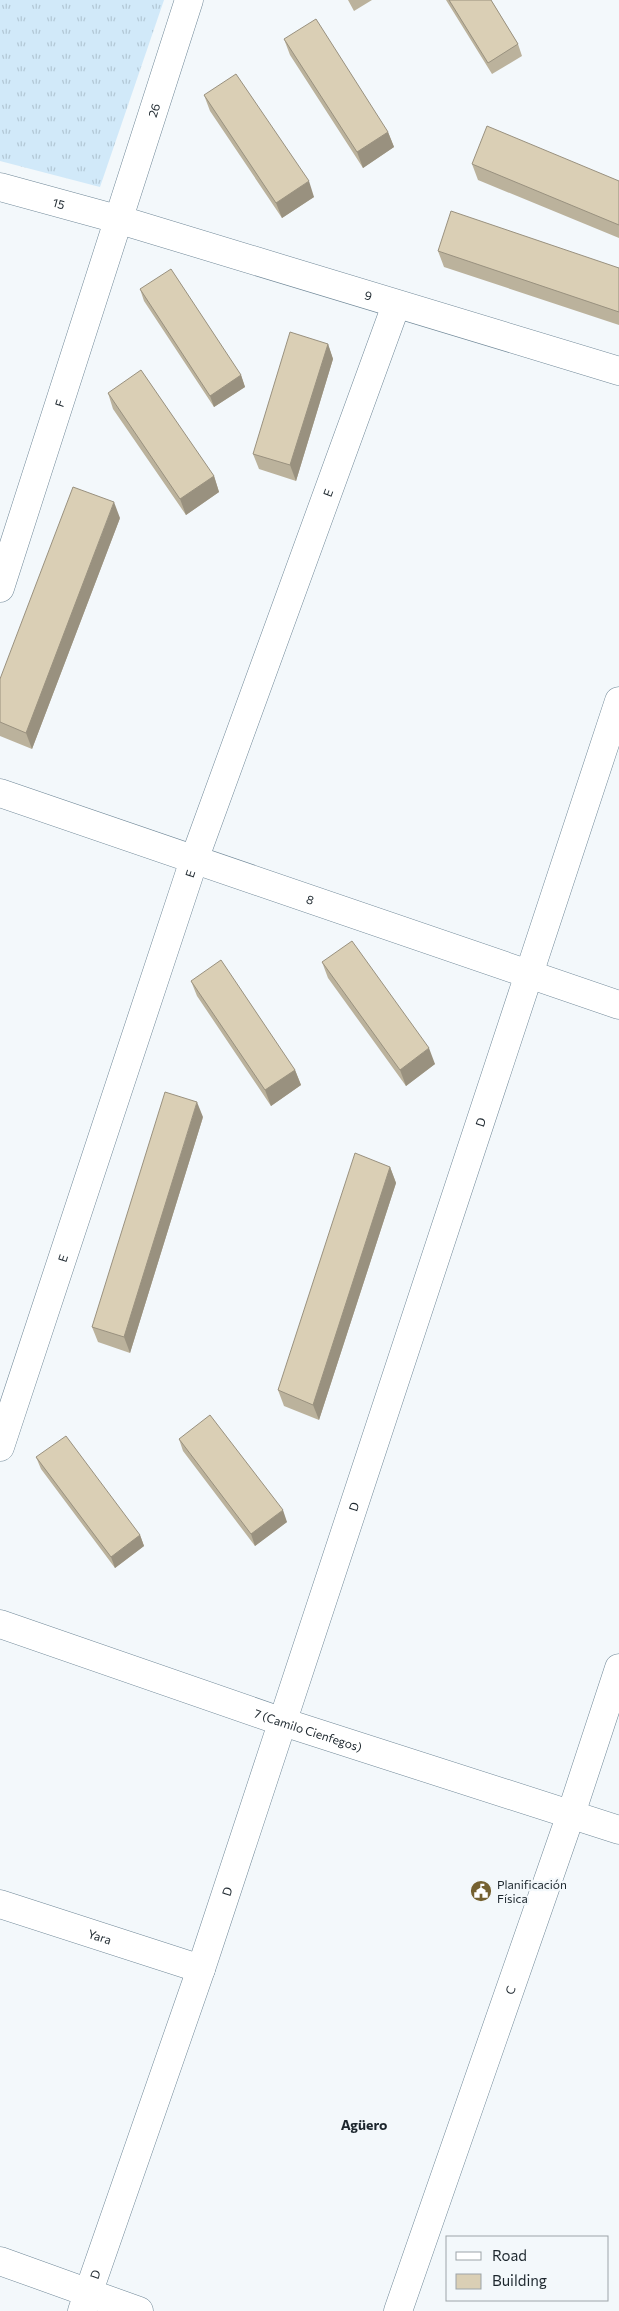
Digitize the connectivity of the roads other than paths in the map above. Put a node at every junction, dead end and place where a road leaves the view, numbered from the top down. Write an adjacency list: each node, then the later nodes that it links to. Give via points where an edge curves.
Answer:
1 (189, 0): 3 (street, 26)
2 (0, 187): 3 (street, 15)
3 (117, 219): 4 (street, 9); 6 (street, F)
4 (396, 305): 5 (street, 9); 9 (street, E)
5 (619, 371)
6 (0, 588)
7 (619, 701): 10 (street, D)
8 (0, 793): 9 (street, 8)
9 (194, 860): 10 (street, 8); 12 (street, E)
10 (528, 975): 11 (street, 8); 15 (street, D)
11 (619, 1005)
12 (0, 1447)
13 (0, 1624): 15 (street, 7 (Camilo Cienfegos))
14 (619, 1668): 16 (street, C)
15 (283, 1722): 16 (street, 7 (Camilo Cienfegos)); 19 (street, D)
16 (571, 1814): 17 (street, 7 (Camilo Cienfegos)); 23 (street, C)
17 (619, 1830)
18 (0, 1904): 19 (street, Yara)
19 (201, 1969): 21 (street, D)
20 (0, 2261): 21 (street)
21 (85, 2302): 22 (street)
22 (139, 2311)
23 (398, 2311)

